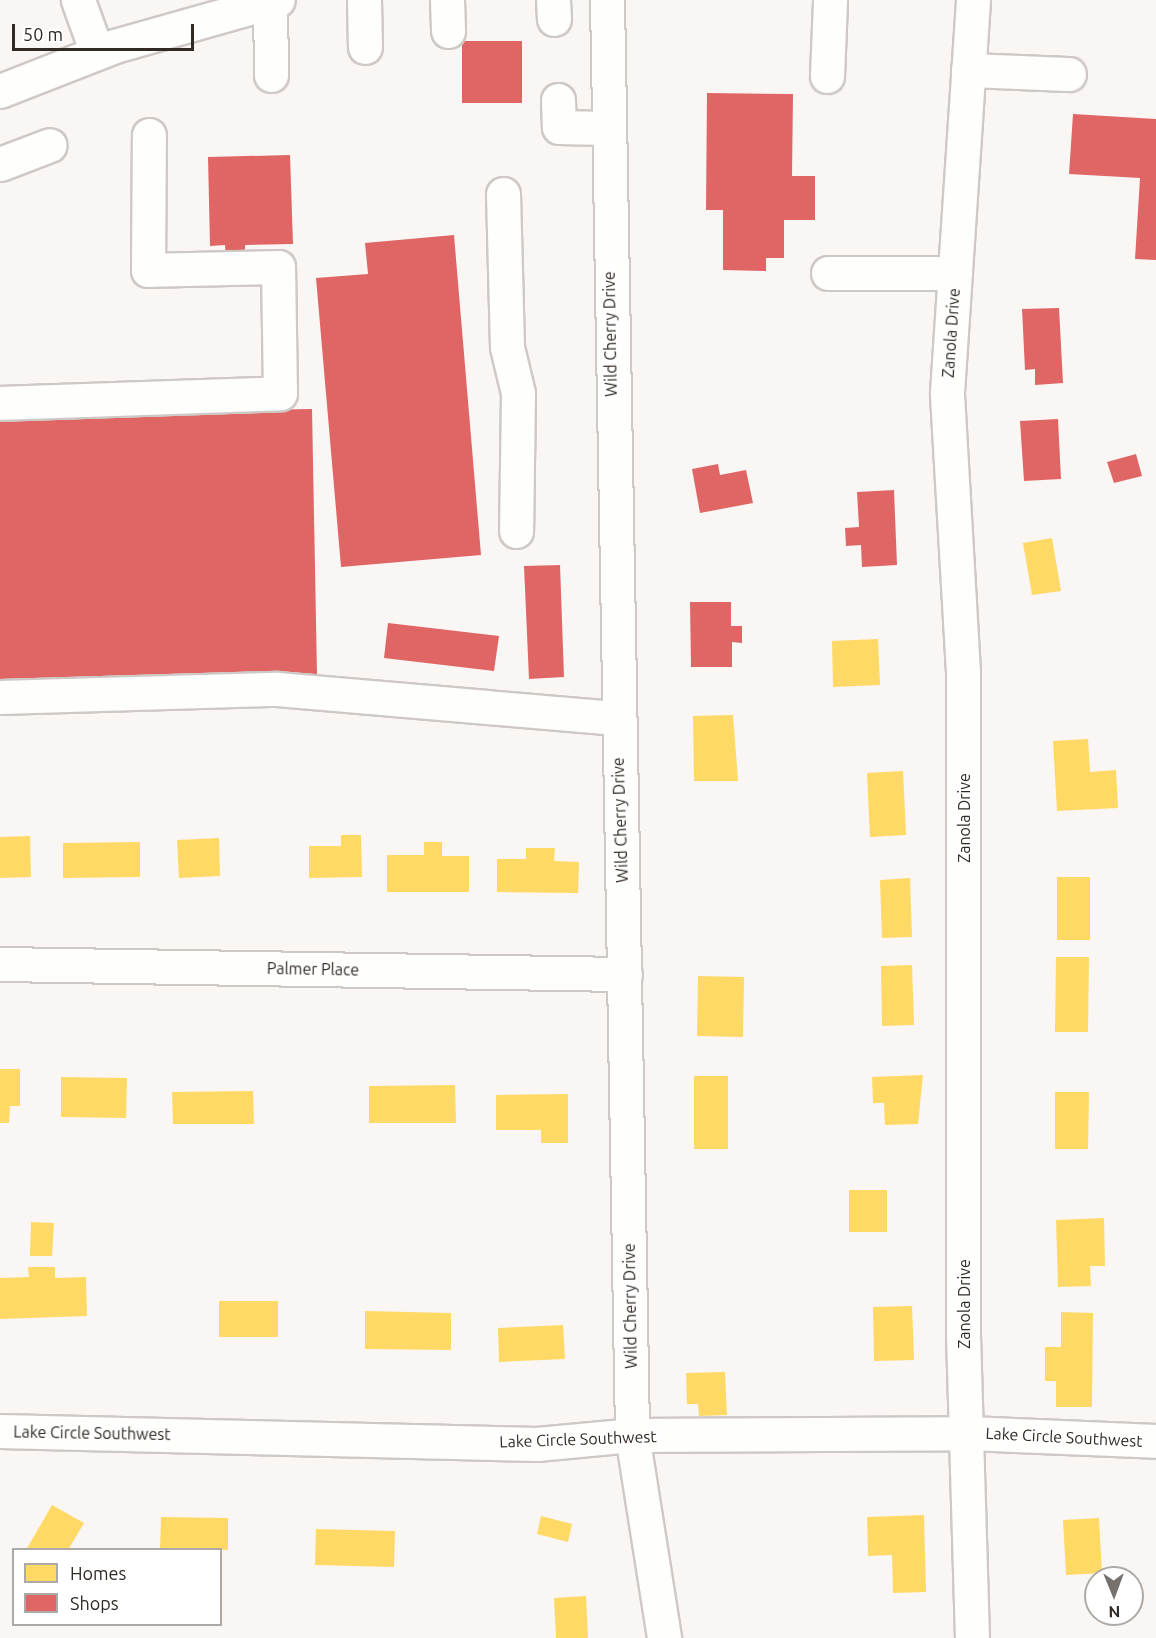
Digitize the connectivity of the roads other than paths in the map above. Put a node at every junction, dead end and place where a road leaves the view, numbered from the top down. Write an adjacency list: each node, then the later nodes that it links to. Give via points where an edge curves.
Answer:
1 (78, 0): 8 (street)
2 (364, 0): 7 (street)
3 (607, 0): 15 (street, Wild Cherry Drive)
4 (830, 0): 12 (street)
5 (973, 0): 9 (street, Zanola Drive)
6 (274, 1): 8 (street); 11 (street)
7 (365, 47)
8 (97, 53): 13 (street)
9 (968, 70): 10 (street); 21 (street, Zanola Drive)
10 (1069, 74)
11 (271, 75)
12 (827, 76)
13 (0, 91)
14 (559, 114): 15 (street)
15 (607, 128): 25 (street, Wild Cherry Drive, via 596,193)
16 (149, 135): 22 (street, via 148,270 278,267 280,393)
17 (50, 145): 18 (street)
18 (0, 164)
19 (503, 194): 23 (street, via 507,348 518,393)
20 (828, 273): 21 (street)
21 (955, 273): 29 (street, Zanola Drive, via 947,392 963,672)
22 (0, 403)
23 (516, 531)
24 (0, 697): 25 (street, via 277,689)
25 (617, 718): 27 (street, Wild Cherry Drive)
26 (0, 964): 27 (street, Palmer Place)
27 (625, 974): 30 (street, Wild Cherry Drive)
28 (0, 1431): 30 (street, Lake Circle Southwest, via 537,1444)
29 (968, 1433): 30 (street, Lake Circle Southwest); 31 (street, Lake Circle Southwest); 33 (street, Zanola Drive)
30 (632, 1435): 32 (street, Wild Cherry Drive)
31 (1156, 1441)
32 (664, 1638)
33 (972, 1638)

